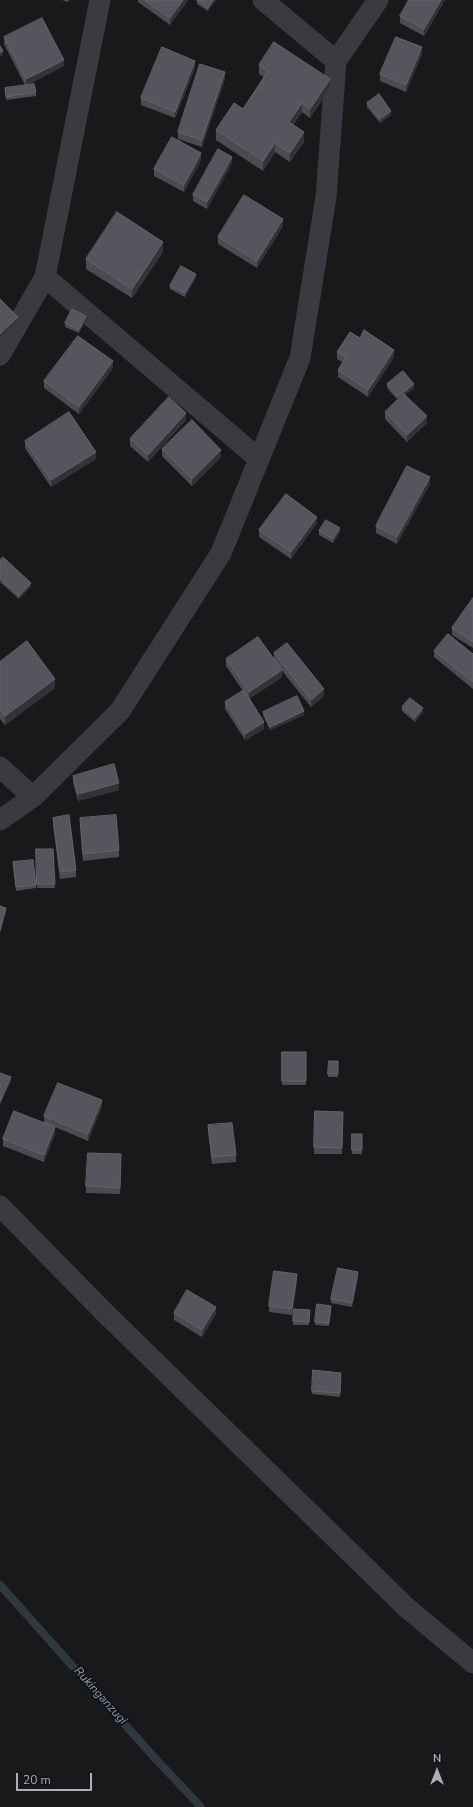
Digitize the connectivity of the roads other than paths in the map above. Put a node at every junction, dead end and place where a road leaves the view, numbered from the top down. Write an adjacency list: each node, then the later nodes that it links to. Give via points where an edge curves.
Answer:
1 (100, 0): 5 (street)
2 (263, 0): 4 (street)
3 (378, 0): 4 (street)
4 (336, 61): 7 (street, via 326,197 300,358)
5 (45, 277): 6 (street); 7 (street)
6 (0, 356)
7 (259, 458): 9 (street, via 221,553 120,711)
8 (0, 767): 9 (street)
9 (33, 797): 10 (street)
10 (0, 820)
11 (0, 1206): 12 (street, via 104,1312 407,1608)
12 (473, 1663)

